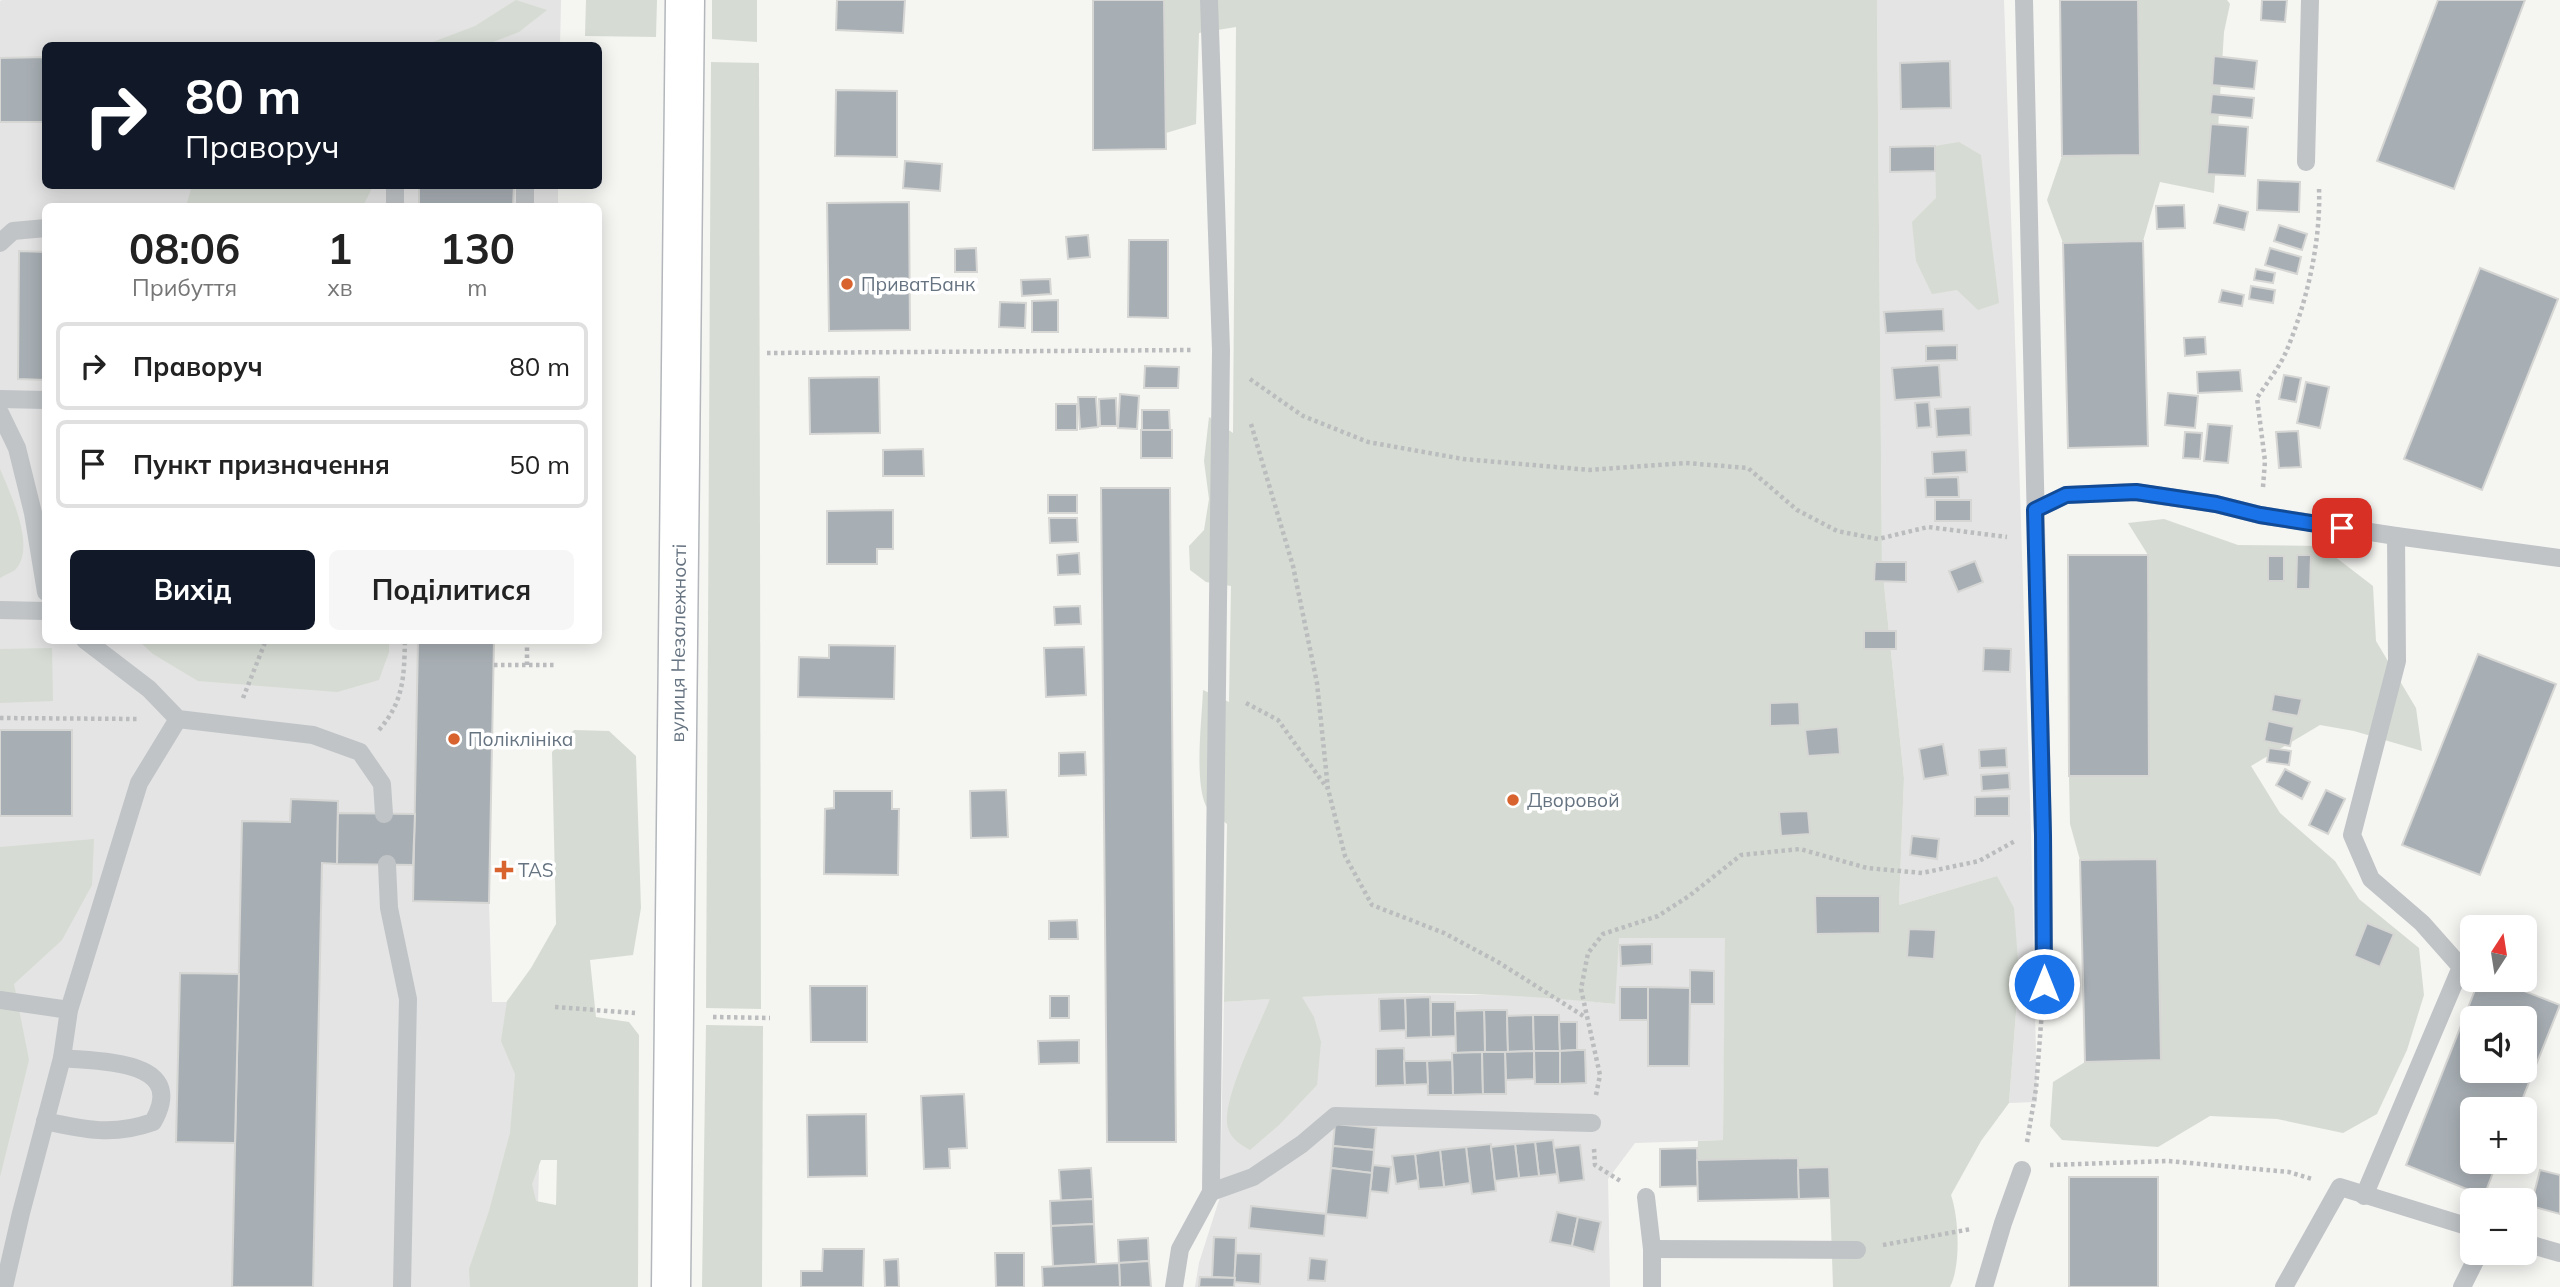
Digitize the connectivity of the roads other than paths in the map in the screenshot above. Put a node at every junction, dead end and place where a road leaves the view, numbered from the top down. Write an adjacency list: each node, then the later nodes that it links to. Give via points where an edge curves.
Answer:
1 (685, 0): 39 (main road, вулиця Незалежності)
2 (1209, 0): 28 (lane, via 1221,350)
3 (2024, 0): 11 (lane)
4 (2310, 0): 5 (lane)
5 (2306, 162)
6 (42, 228): 7 (lane, via 13,231)
7 (0, 243)
8 (0, 400): 9 (lane)
9 (42, 400)
10 (0, 413): 14 (lane, via 17,448)
11 (2035, 510): 12 (lane, via 2066,495 2136,492); 21 (lane)
12 (2396, 536): 13 (lane); 29 (lane, via 2396,661 2352,835 2371,879 2422,923 2461,967)
13 (2560, 558)
14 (42, 568)
15 (0, 610): 16 (lane)
16 (42, 611)
17 (90, 644): 18 (lane, via 149,689)
18 (178, 719): 19 (lane, via 313,735 359,752 382,784); 23 (lane, via 139,783)
19 (384, 814)
20 (387, 864): 38 (lane, via 389,908 408,999)
21 (2044, 984)
22 (0, 1000): 23 (lane)
23 (69, 1010): 24 (lane)
24 (62, 1058): 25 (lane); 25 (lane, via 142,1068 157,1081 163,1095 161,1109 153,1122 113,1132)
25 (45, 1121): 37 (lane)
26 (1592, 1123): 28 (lane, via 1335,1116 1253,1177)
27 (2022, 1170): 42 (lane)
28 (1211, 1192): 40 (lane, via 1180,1249)
29 (2364, 1196): 31 (lane); 43 (lane, via 2340,1187)
30 (1646, 1197): 33 (lane)
31 (2460, 1224)
32 (2537, 1246): 35 (lane)
33 (1652, 1250): 34 (lane); 41 (lane)
34 (1857, 1250)
35 (2560, 1253)
36 (2473, 1265): 44 (lane)
37 (4, 1287)
38 (402, 1287)
39 (671, 1287)
40 (1174, 1287)
41 (1652, 1287)
42 (1984, 1287)
43 (2284, 1287)
44 (2462, 1287)

